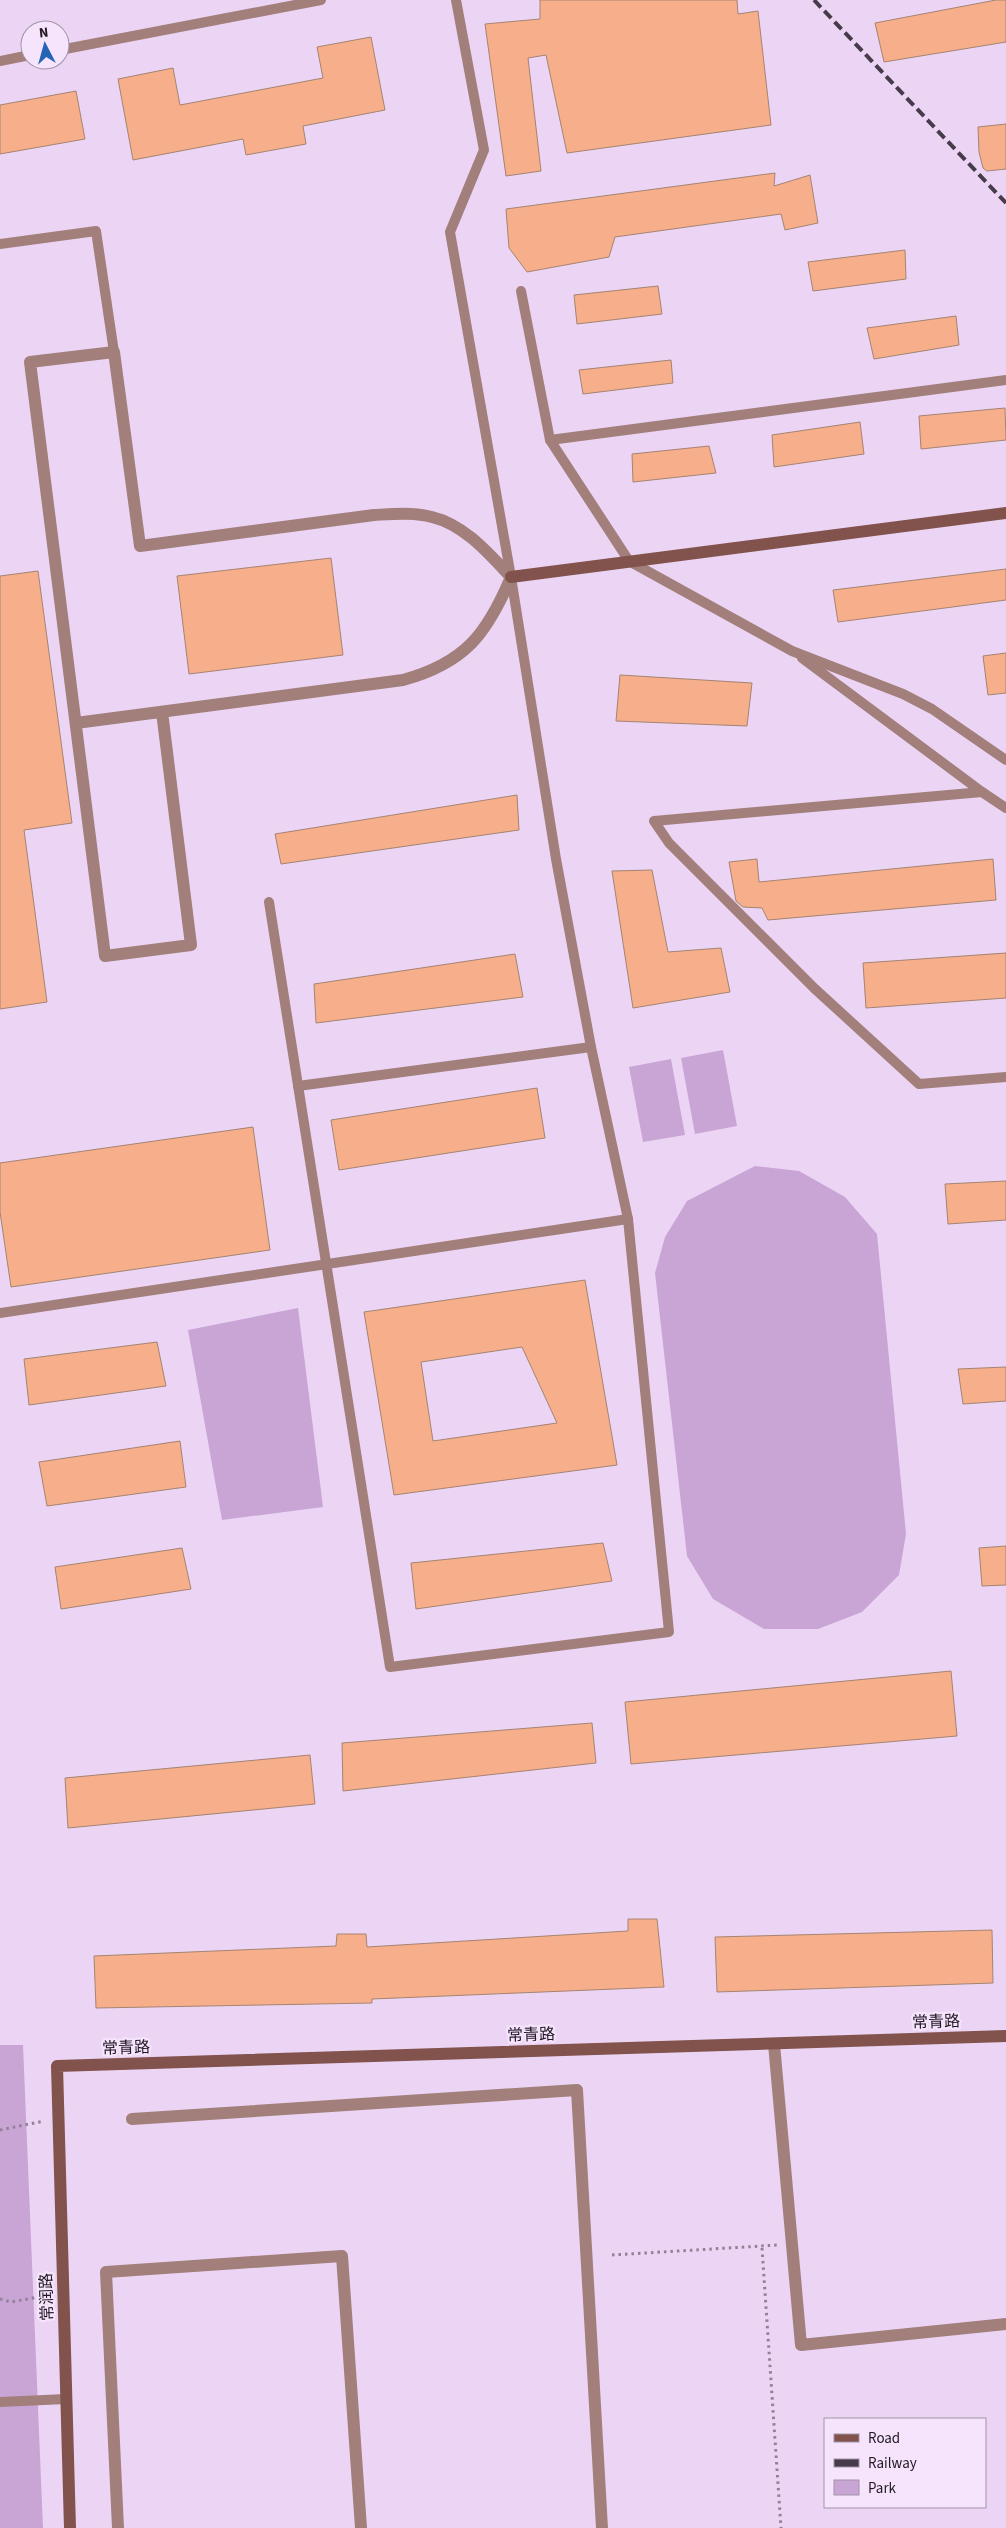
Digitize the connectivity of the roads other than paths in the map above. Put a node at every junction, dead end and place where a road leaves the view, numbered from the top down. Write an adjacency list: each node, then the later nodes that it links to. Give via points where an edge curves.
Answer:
1 (321, 0): 3 (lane)
2 (456, 0): 13 (lane, via 484,150 450,232)
3 (70, 48)
4 (20, 57): 5 (lane)
5 (0, 61)
6 (0, 244): 8 (lane, via 96,231)
7 (522, 291): 10 (lane)
8 (114, 352): 13 (street, via 140,546 374,515 408,514 433,517 460,529); 16 (street, via 30,362)
9 (1006, 380): 10 (lane)
10 (550, 440): 12 (lane)
11 (1006, 513): 12 (street)
12 (629, 561): 13 (street); 14 (lane)
13 (511, 577): 15 (street, via 496,613 455,659 432,672 403,680); 21 (lane, via 556,859)
14 (792, 651): 17 (lane, via 932,709); 18 (lane)
15 (162, 712): 16 (street); 16 (street, via 191,946 105,956)
16 (76, 723)
17 (1006, 760)
18 (982, 792): 19 (lane); 22 (lane, via 654,821 669,843 814,988 919,1084)
19 (1006, 808)
20 (269, 902): 23 (lane)
21 (591, 1047): 23 (lane); 24 (lane)
22 (1006, 1077)
23 (298, 1086): 25 (lane)
24 (628, 1220): 25 (lane); 25 (lane, via 669,1632 390,1667)
25 (326, 1264): 26 (lane)
26 (0, 1313)
27 (1006, 2036): 28 (street, 常青路)
28 (774, 2044): 29 (street, 常青路); 31 (street, via 801,2345)
29 (57, 2066): 32 (street, 常润路)
30 (132, 2119): 37 (street, via 577,2090)
31 (1006, 2324)
32 (66, 2399): 33 (lane); 34 (street, 常润路)
33 (0, 2402)
34 (70, 2528)
35 (118, 2528): 36 (street, via 106,2272 342,2256)
36 (361, 2528)
37 (602, 2528)

